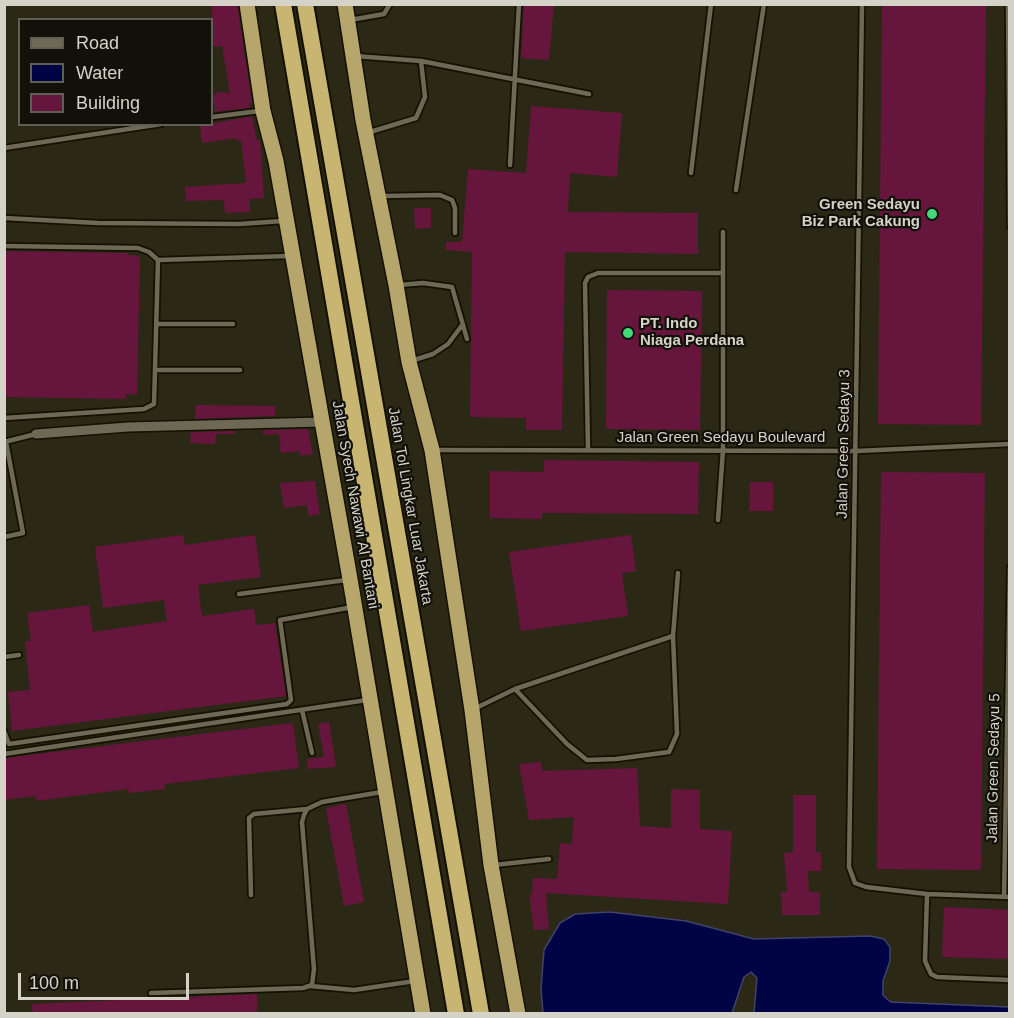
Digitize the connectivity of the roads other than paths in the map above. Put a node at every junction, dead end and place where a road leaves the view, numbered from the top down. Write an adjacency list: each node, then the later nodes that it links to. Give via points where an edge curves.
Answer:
1 (247, 4): 16 (highway, Jalan Syech Nawawi Al Bantani)
2 (283, 4): 80 (highway)
3 (305, 4): 81 (highway, Jalan Tol Lingkar Luar Jakarta)
4 (345, 4): 11 (highway)
5 (390, 4): 11 (lane, via 384,14)
6 (519, 4): 14 (lane)
7 (711, 4): 22 (lane)
8 (764, 4): 23 (lane)
9 (862, 4): 50 (lane, Jalan Green Sedayu 3)
10 (1008, 4): 27 (lane)
11 (347, 20): 12 (highway)
12 (353, 56): 13 (lane); 19 (highway)
13 (421, 61): 14 (lane); 19 (lane, via 425,97 416,118)
14 (515, 79): 15 (lane); 21 (lane)
15 (589, 94)
16 (263, 111): 17 (lane); 26 (highway, Jalan Syech Nawawi Al Bantani)
17 (213, 117)
18 (148, 126): 20 (lane)
19 (365, 133): 24 (highway)
20 (4, 148)
21 (510, 165)
22 (691, 173)
23 (736, 190)
24 (378, 196): 29 (lane, via 421,194 452,200); 34 (highway)
25 (4, 218): 26 (lane, via 98,223)
26 (285, 221): 31 (highway, Jalan Syech Nawawi Al Bantani)
27 (1010, 226)
28 (723, 232): 33 (lane)
29 (455, 233)
30 (4, 246): 32 (lane, via 138,248)
31 (292, 256): 32 (lane); 43 (highway, Jalan Syech Nawawi Al Bantani)
32 (158, 260): 35 (lane)
33 (721, 273): 47 (lane, via 598,273 588,277); 49 (lane)
34 (396, 285): 37 (lane, via 451,286); 39 (highway)
35 (156, 324): 36 (lane); 40 (lane)
36 (233, 324)
37 (463, 324): 38 (lane); 39 (lane, via 448,344)
38 (467, 339)
39 (409, 362): 48 (highway)
40 (155, 370): 41 (lane); 42 (lane, via 154,404 150,407)
41 (240, 370)
42 (4, 418)
43 (322, 422): 44 (street, via 128,427); 55 (highway, Jalan Syech Nawawi Al Bantani)
44 (36, 434): 45 (lane)
45 (5, 442): 52 (lane, via 23,533)
46 (1010, 444): 50 (lane, Jalan Green Sedayu Boulevard)
47 (588, 449): 48 (lane, Jalan Green Sedayu Boulevard); 49 (lane, Jalan Green Sedayu Boulevard)
48 (432, 450): 64 (highway)
49 (723, 450): 50 (lane, Jalan Green Sedayu Boulevard); 51 (lane)
50 (856, 451): 72 (lane, Jalan Green Sedayu 3, via 849,867 855,882 866,887)
51 (718, 520)
52 (4, 537)
53 (1010, 567): 74 (lane, Jalan Green Sedayu 5)
54 (678, 573): 58 (lane)
55 (350, 579): 56 (lane); 57 (highway, Jalan Syech Nawawi Al Bantani)
56 (239, 594)
57 (355, 607): 62 (highway, Jalan Syech Nawawi Al Bantani); 65 (lane, via 280,620 291,700 287,704 9,744)
58 (673, 636): 61 (lane); 61 (lane, via 676,734 669,752 587,760)
59 (19, 655): 60 (lane)
60 (4, 657)
61 (515, 689): 64 (lane)
62 (370, 700): 63 (lane); 68 (highway, Jalan Syech Nawawi Al Bantani)
63 (302, 710): 66 (lane); 67 (lane)
64 (472, 710): 71 (highway)
65 (4, 731)
66 (312, 753)
67 (4, 754)
68 (385, 791): 69 (lane, via 334,799); 76 (highway, Jalan Syech Nawawi Al Bantani)
69 (307, 809): 73 (lane, via 254,814 249,818); 77 (lane, via 302,822 314,969 314,983)
70 (549, 859): 71 (lane)
71 (491, 865): 82 (highway)
72 (927, 894): 74 (lane); 75 (lane, via 925,962 931,974)
73 (251, 895)
74 (1007, 897)
75 (1010, 980)
76 (418, 981): 77 (lane, via 354,990); 79 (highway, Jalan Syech Nawawi Al Bantani)
77 (309, 986): 78 (lane)
78 (151, 993)
79 (423, 1014)
80 (456, 1014)
81 (481, 1014)
82 (518, 1014)

